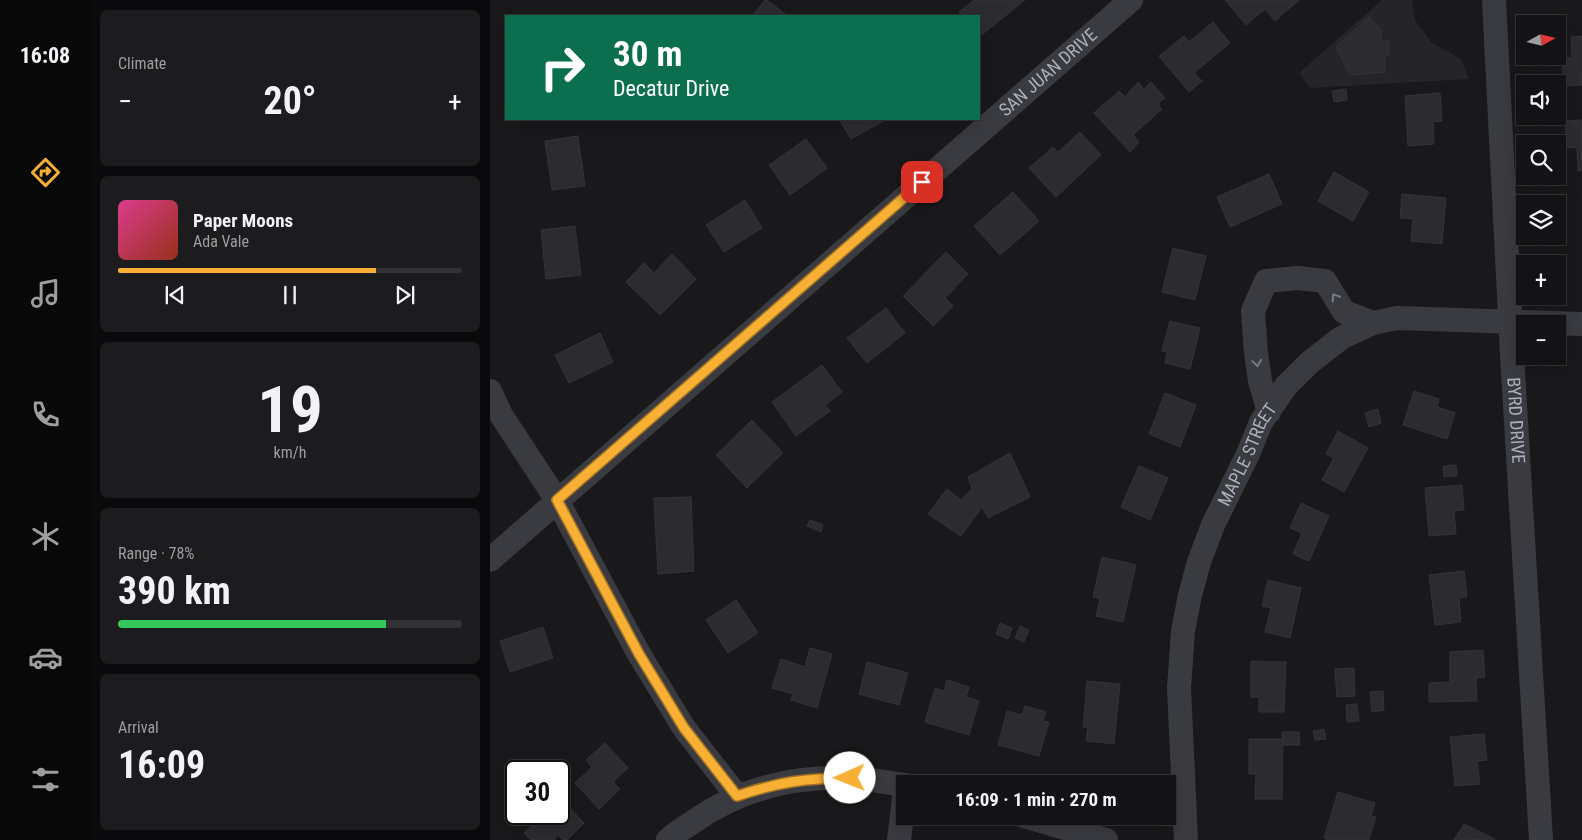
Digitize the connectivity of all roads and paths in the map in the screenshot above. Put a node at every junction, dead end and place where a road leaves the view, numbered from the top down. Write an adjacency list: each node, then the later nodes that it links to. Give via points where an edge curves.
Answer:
1 (1131, 0): 8 (street, SAN JUAN DRIVE)
2 (1494, 0): 3 (street, BYRD DRIVE)
3 (1510, 322): 4 (street, MAPLE STREET, via 1397,318); 5 (street, MAPLE STREET); 18 (street, BYRD DRIVE)
4 (1373, 323): 7 (street, MAPLE STREET, via 1341,338 1314,359 1286,386); 7 (street, one-way to 7, via 1344,312 1325,281 1298,278 1266,282 1253,311 1260,381)
5 (1582, 324)
6 (490, 391): 8 (street, via 501,415)
7 (1269, 412): 17 (street, MAPLE STREET, via 1261,422 1213,525 1190,594 1183,631 1179,688)
8 (557, 500): 9 (street, SAN JUAN DRIVE); 11 (street, via 639,654 684,728)
9 (490, 560)
10 (896, 784): 11 (street, via 822,778 782,783)
11 (737, 796): 14 (street)
12 (901, 825): 15 (street)
13 (1055, 825): 16 (street)
14 (668, 840)
15 (899, 840)
16 (1106, 840)
17 (1186, 840)
18 (1541, 840)

